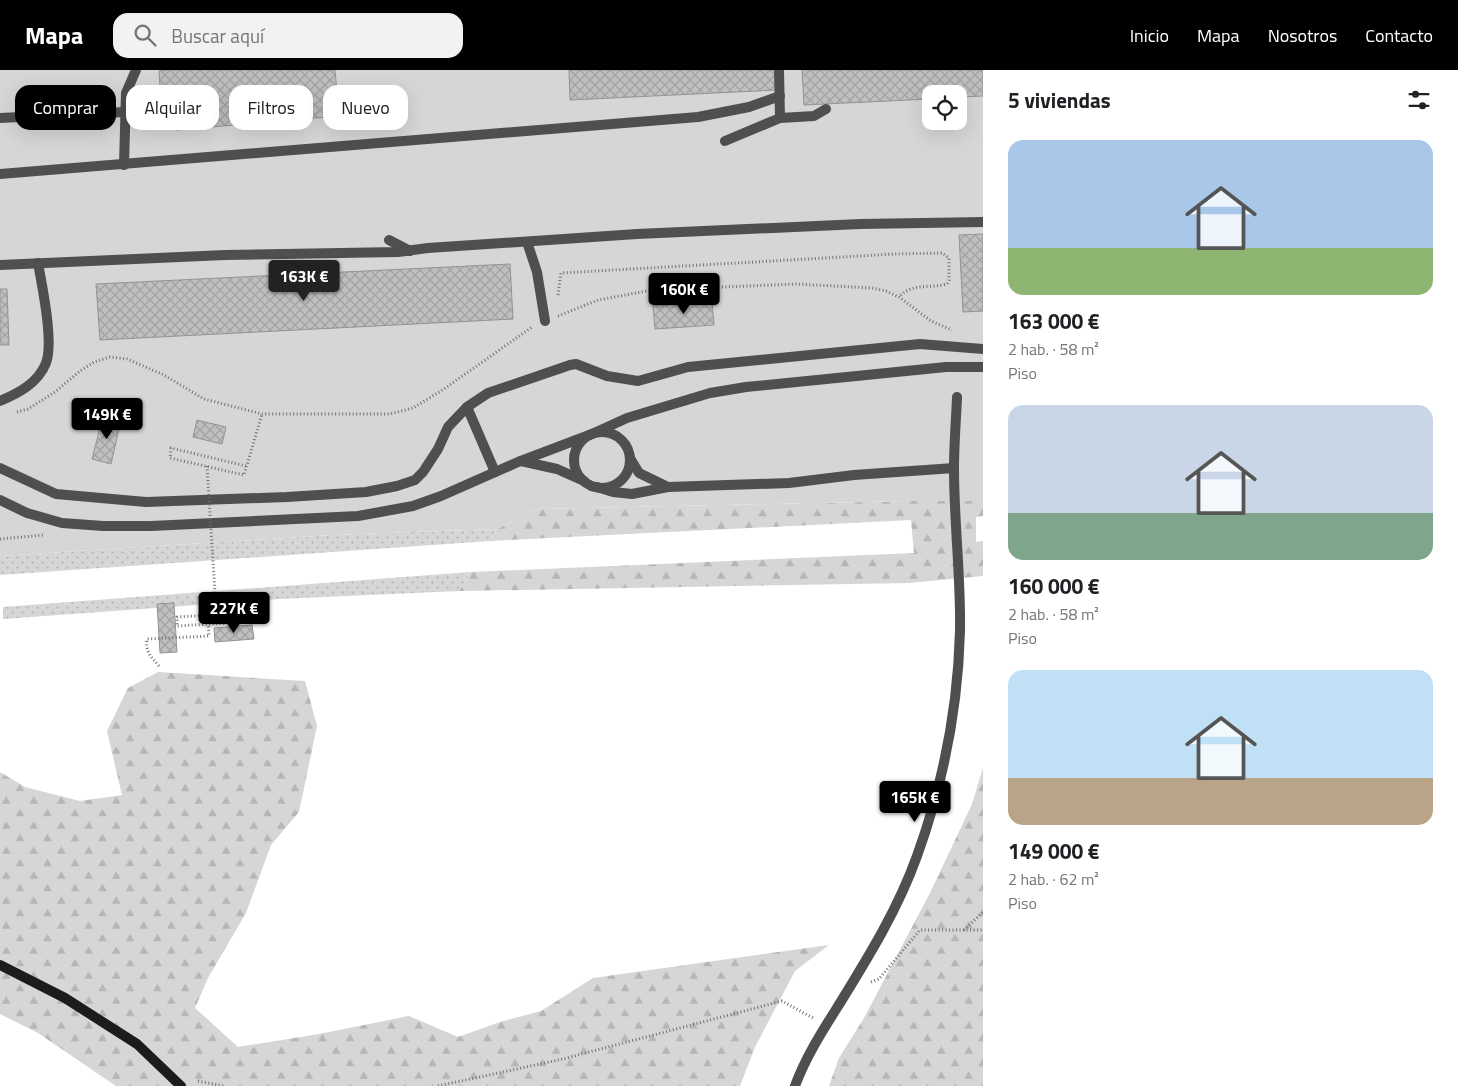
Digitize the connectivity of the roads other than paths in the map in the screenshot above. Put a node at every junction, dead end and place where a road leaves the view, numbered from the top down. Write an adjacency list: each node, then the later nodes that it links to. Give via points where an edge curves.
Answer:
1 (136, 70): 5 (street, via 126,93)
2 (779, 70): 3 (street)
3 (780, 96): 7 (street); 9 (street, via 749,107 698,116)
4 (826, 110): 7 (street, via 814,116)
5 (125, 112): 6 (street); 9 (street)
6 (0, 118)
7 (780, 118): 8 (street)
8 (725, 141)
9 (124, 165): 10 (street)
10 (0, 174)
11 (983, 222): 13 (street, via 647,233)
12 (389, 240): 14 (street)
13 (527, 242): 14 (street); 17 (street, via 537,272)
14 (410, 251): 15 (street, via 226,254)
15 (38, 263): 16 (street); 21 (street, via 47,319 47,361 30,386)
16 (0, 265)
17 (544, 321)
18 (983, 348): 22 (street, via 920,344 688,367 638,382 607,376 576,364 488,393)
19 (983, 367): 23 (street, via 946,367 710,393 627,418)
20 (957, 397): 27 (street)
21 (0, 401)
22 (468, 407): 26 (street, via 448,427 438,449 415,480 366,492 146,502 56,494); 28 (street)
23 (592, 434): 24 (street, via 607,432 620,438); 25 (street); 29 (street, via 581,442 575,455 576,470)
24 (630, 458): 30 (street, via 624,478 612,486); 31 (street, via 639,472)
25 (521, 461): 28 (street); 29 (street, via 557,469)
26 (0, 468)
27 (954, 468): 31 (street, via 789,482); 35 (street, via 960,630 956,693 944,766 928,825 900,896 880,937 811,1050)
28 (495, 472): 32 (street, via 413,506 358,516 103,526 62,523 27,513)
29 (584, 481): 30 (street)
30 (597, 487): 31 (street, via 632,494)
31 (668, 487)
32 (0, 500)
33 (0, 965): 34 (street, via 65,998 137,1044)
34 (181, 1086)
35 (796, 1086)

